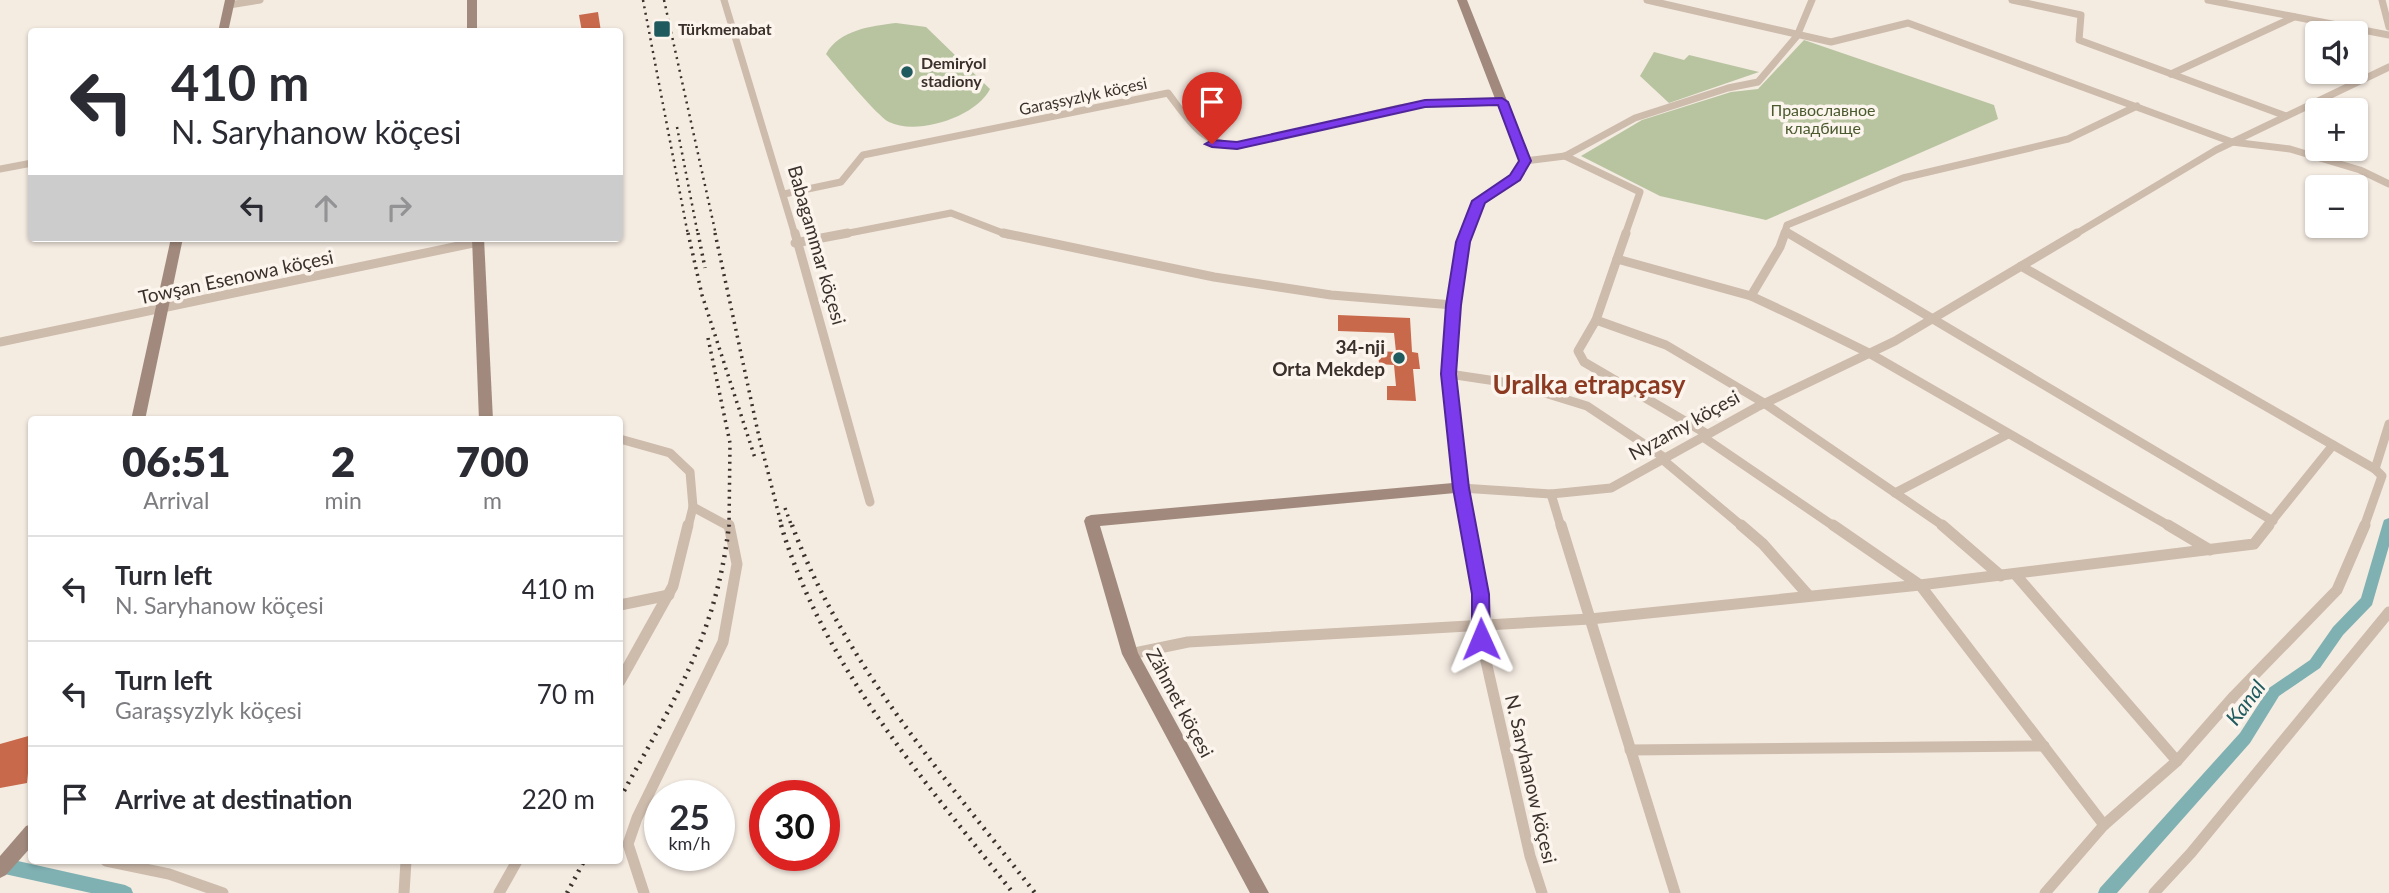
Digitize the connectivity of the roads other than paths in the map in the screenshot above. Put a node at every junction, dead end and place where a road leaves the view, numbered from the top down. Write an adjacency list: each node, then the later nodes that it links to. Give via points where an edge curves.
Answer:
1 (260, 0): 10 (street)
2 (472, 0): 14 (main road)
3 (724, 0): 28 (street, Babagammar köçesi)
4 (1462, 0): 19 (main road)
5 (1647, 0): 16 (street)
6 (1812, 0): 16 (street)
7 (2012, 0): 18 (street, via 2081,15 2079,40)
8 (2208, 0): 11 (street)
9 (2382, 0): 12 (street)
10 (230, 2): 13 (main road)
11 (2295, 17): 15 (street); 18 (street)
12 (2389, 27)
13 (224, 28)
14 (472, 28)
15 (2389, 35)
16 (1797, 36): 20 (street, via 1831,42 1908,23); 23 (street, via 1758,82 1635,118)
17 (2389, 67): 21 (street, Nyzamy köçesi)
18 (2171, 74): 21 (street)
19 (1502, 102): 24 (main road); 28 (street, Garaşsyzlyk köçesi, via 1399,108 1223,146 1204,137 1168,93 863,155 841,181)
20 (2137, 106): 22 (street); 29 (street, via 2068,139 1903,178 1787,225)
21 (2286, 116): 22 (street, Nyzamy köçesi)
22 (2232, 142): 27 (street, via 2290,149 2360,170); 35 (street, Nyzamy köçesi)
23 (1564, 156): 24 (street); 34 (street, via 1640,192)
24 (1525, 161): 37 (main road, N. Saryhanow köçesi, via 1515,177 1479,201 1463,242)
25 (28, 164): 26 (street)
26 (0, 169)
27 (2389, 184)
28 (784, 194): 33 (street, Babagammar köçesi)
29 (1785, 230): 36 (street); 39 (street)
30 (176, 242): 38 (main road)
31 (469, 242): 38 (street, Towşan Esenowa köçesi)
32 (478, 242): 46 (main road)
33 (796, 243): 37 (street, via 951,213 1006,234 1214,277 1331,295); 57 (street, Babagammar köçesi)
34 (1618, 259): 36 (street); 40 (street)
35 (2021, 266): 39 (street, Nyzamy köçesi); 51 (street)
36 (1751, 296): 42 (street)
37 (1453, 305): 43 (main road, N. Saryhanow köçesi)
38 (162, 309): 41 (street, Towşan Esenowa köçesi); 45 (main road)
39 (1933, 318): 42 (street, Nyzamy köçesi); 60 (street)
40 (1596, 320): 44 (street, via 1666,345); 49 (street, via 1578,351 1584,362)
41 (0, 342)
42 (1869, 353): 44 (street, Nyzamy köçesi); 48 (street)
43 (1449, 374): 52 (street, via 1516,384 1587,406); 54 (main road, N. Saryhanow köçesi)
44 (1764, 403): 49 (street, Nyzamy köçesi); 55 (street)
45 (139, 416)
46 (486, 416)
47 (2389, 424): 53 (street)
48 (2008, 434): 55 (street); 61 (street)
49 (1705, 435): 52 (street, Nyzamy köçesi); 64 (street)
50 (623, 440): 58 (street, via 670,453 690,472)
51 (2333, 445): 53 (street); 60 (street)
52 (1663, 458): 56 (street, Nyzamy köçesi, via 1611,488); 66 (street, via 1763,544)
53 (2375, 469): 75 (street, via 2382,476 2372,509 2337,590)
54 (1461, 488): 56 (street, Nyzamy köçesi); 59 (main road, Nyzamy köçesi); 70 (street, N. Saryhanow köçesi, via 1480,594)
55 (1895, 493): 63 (street, via 1956,535)
56 (1551, 494): 69 (street)
57 (870, 502)
58 (693, 507): 65 (street); 85 (street, via 730,526 737,564 723,642 628,844)
59 (1091, 521): 71 (main road, Zähmet köçesi)
60 (2273, 521): 61 (street, via 2254,544)
61 (2210, 550): 62 (street)
62 (2015, 574): 63 (street); 75 (street)
63 (2001, 576): 64 (street)
64 (1920, 585): 66 (street); 73 (street)
65 (669, 595): 67 (street); 72 (street)
66 (1809, 596): 69 (street)
67 (623, 604)
68 (2389, 612): 90 (street)
69 (1590, 619): 70 (street); 74 (street)
70 (1481, 626): 71 (street, via 1188,642); 87 (street, N. Saryhanow köçesi)
71 (1130, 654): 86 (main road, Zähmet köçesi)
72 (623, 676)
73 (2044, 746): 74 (street); 76 (street)
74 (1630, 750): 88 (street)
75 (2177, 761): 76 (street)
76 (2104, 825): 89 (street)
77 (28, 837): 81 (main road)
78 (121, 864): 82 (street, via 169,874)
79 (406, 864): 83 (street)
80 (515, 864): 84 (street)
81 (0, 869)
82 (223, 893)
83 (404, 893)
84 (499, 893)
85 (644, 893)
86 (1260, 893)
87 (1542, 893)
88 (1675, 893)
89 (2045, 893)
90 (2154, 893)

